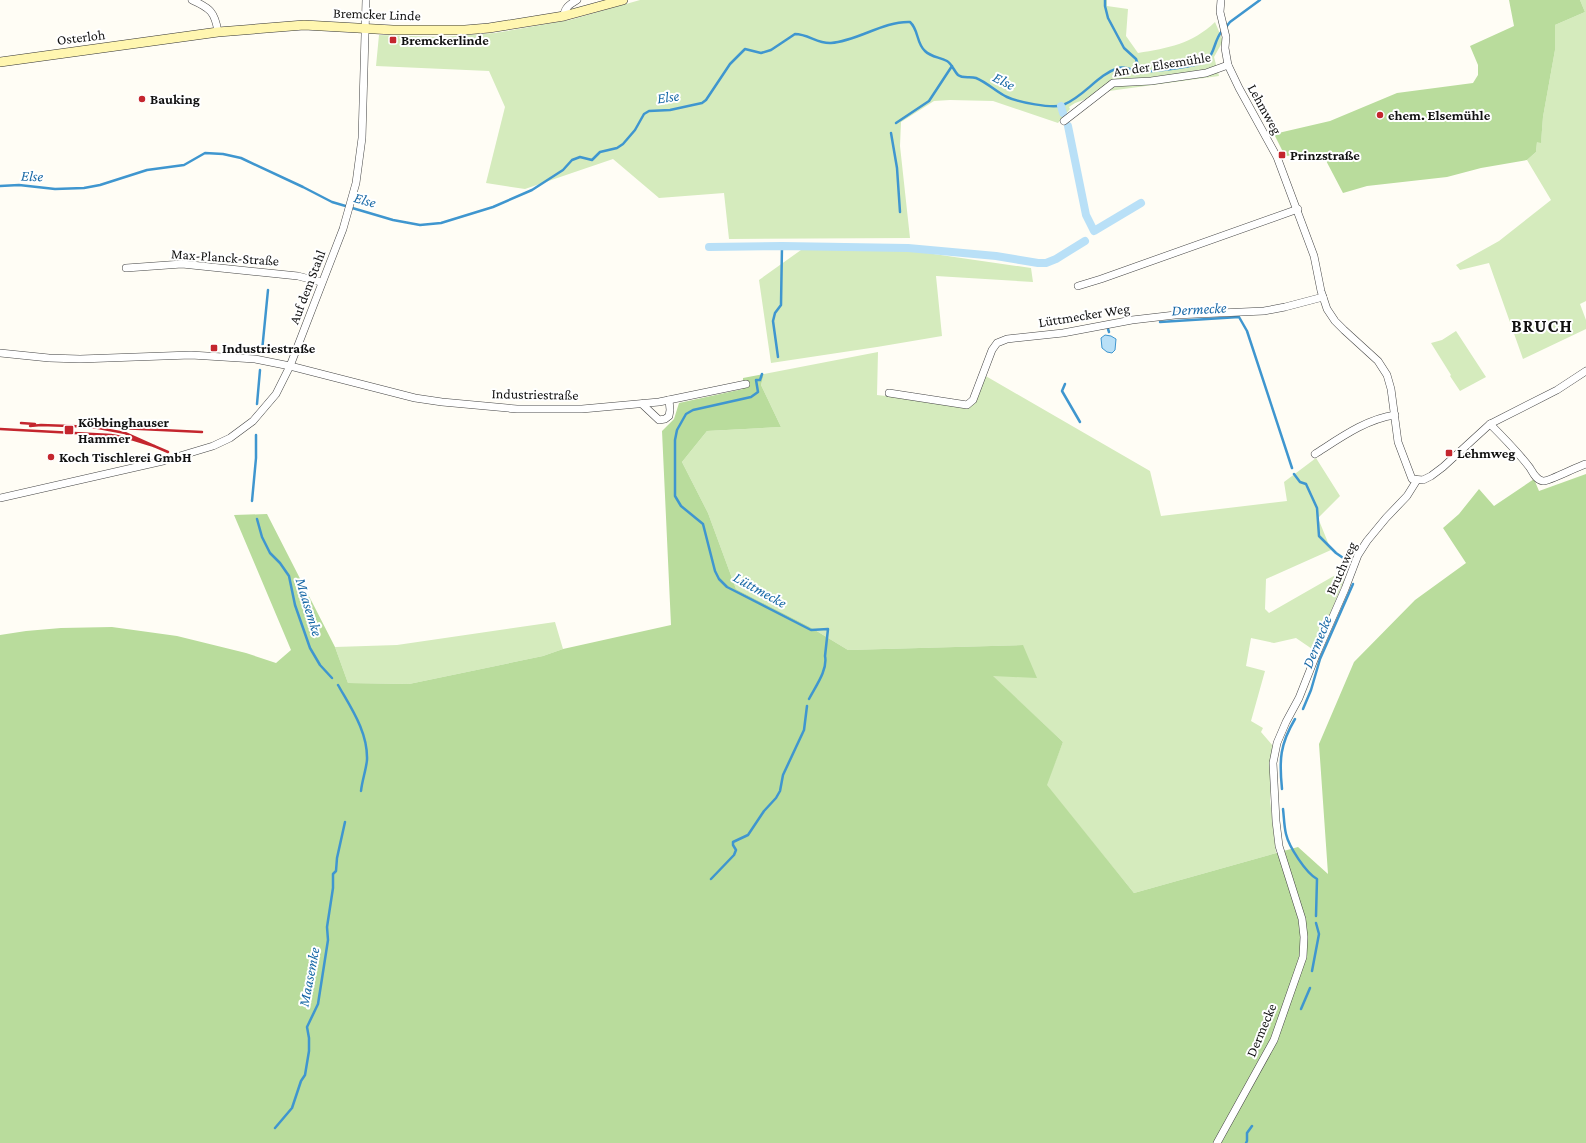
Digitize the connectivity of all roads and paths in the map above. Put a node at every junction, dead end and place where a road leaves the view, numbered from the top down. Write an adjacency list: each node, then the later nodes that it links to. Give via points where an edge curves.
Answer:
1 (192, 0): 8 (street, via 206,6 212,13)
2 (366, 0): 7 (street, Auf dem Stahl)
3 (577, 0): 6 (street, via 568,6)
4 (623, 0): 6 (main road, Bremcker Linde)
5 (1221, 0): 11 (street, Lehmweg, via 1220,12 1226,37)
6 (564, 16): 7 (main road, Bremcker Linde, via 465,30)
7 (365, 28): 8 (main road, Bremcker Linde, via 304,26); 15 (street, Auf dem Stahl, via 362,138 356,183 348,214)
8 (218, 32): 9 (main road, Bremcker Linde)
9 (165, 41): 10 (main road, Osterloh)
10 (0, 62)
11 (1228, 65): 12 (street, An der Elsemühle, via 1206,73 1151,81 1113,83); 13 (street, Lehmweg, via 1277,157)
12 (1064, 121)
13 (1298, 209): 16 (street); 17 (street, Lehmweg, via 1314,256)
14 (126, 268): 15 (street, Max-Planck-Straße, via 182,264 298,276)
15 (321, 282): 19 (street, Auf dem Stahl)
16 (1078, 286)
17 (1322, 294): 22 (street, Lüttmecker Weg, via 1284,308 1132,320 997,343 973,400 967,405); 25 (street, Lehmweg, via 1335,321 1372,354 1387,375)
18 (0, 353): 19 (street, Industriestraße, via 80,359 214,355)
19 (290, 366): 24 (street, Industriestraße, via 407,396 442,402 517,409 582,409); 30 (street, Auf dem Stahl, via 276,394 253,421 230,438 213,446 163,461)
20 (1586, 370): 26 (street, via 1557,390)
21 (746, 384): 23 (street, Industriestraße)
22 (889, 393)
23 (669, 400): 24 (street, Industriestraße); 24 (street, via 669,416 660,420)
24 (642, 404)
25 (1395, 415): 27 (street, via 1368,422); 29 (street, Lehmweg, via 1398,442 1410,475 1412,479)
26 (1490, 424): 28 (street, via 1542,481); 29 (street, via 1443,467 1423,480)
27 (1316, 454)
28 (1586, 464)
29 (1417, 480): 31 (street, Bruchweg, via 1407,496 1381,523 1358,555 1274,753 1279,846)
30 (0, 498)
31 (1302, 919): 32 (street, Dermecke, via 1303,957 1281,1022 1274,1040)
32 (1217, 1143)

